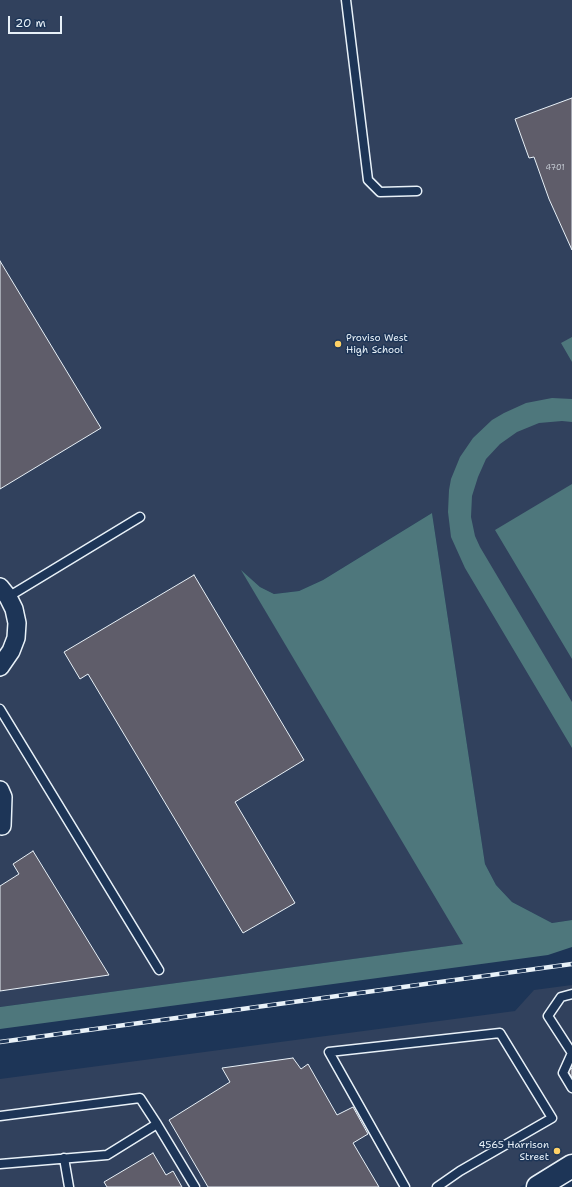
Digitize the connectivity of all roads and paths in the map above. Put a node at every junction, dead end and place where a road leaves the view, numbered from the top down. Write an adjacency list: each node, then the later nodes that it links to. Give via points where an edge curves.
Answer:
1 (346, 0): 2 (lane, via 368,180 380,192)
2 (417, 191)
3 (140, 517): 4 (lane)
4 (4, 592): 5 (street, via 14,609 17,623 16,638 11,652)
5 (0, 667)
6 (0, 709): 9 (lane)
7 (0, 790): 8 (street, via 3,797)
8 (1, 827)
9 (159, 970)
10 (572, 994): 11 (lane, via 561,997 548,1016 572,1053 563,1072)
11 (572, 1088)
12 (0, 1116): 13 (lane, via 140,1098)
13 (157, 1124): 14 (lane, via 107,1155); 19 (lane)
14 (64, 1158): 15 (lane); 18 (lane)
15 (0, 1164)
16 (572, 1166): 17 (main road)
17 (548, 1184)
18 (69, 1187)
19 (195, 1187)
20 (405, 1187): 21 (lane, via 328,1052 500,1033 552,1118)
21 (437, 1187)

